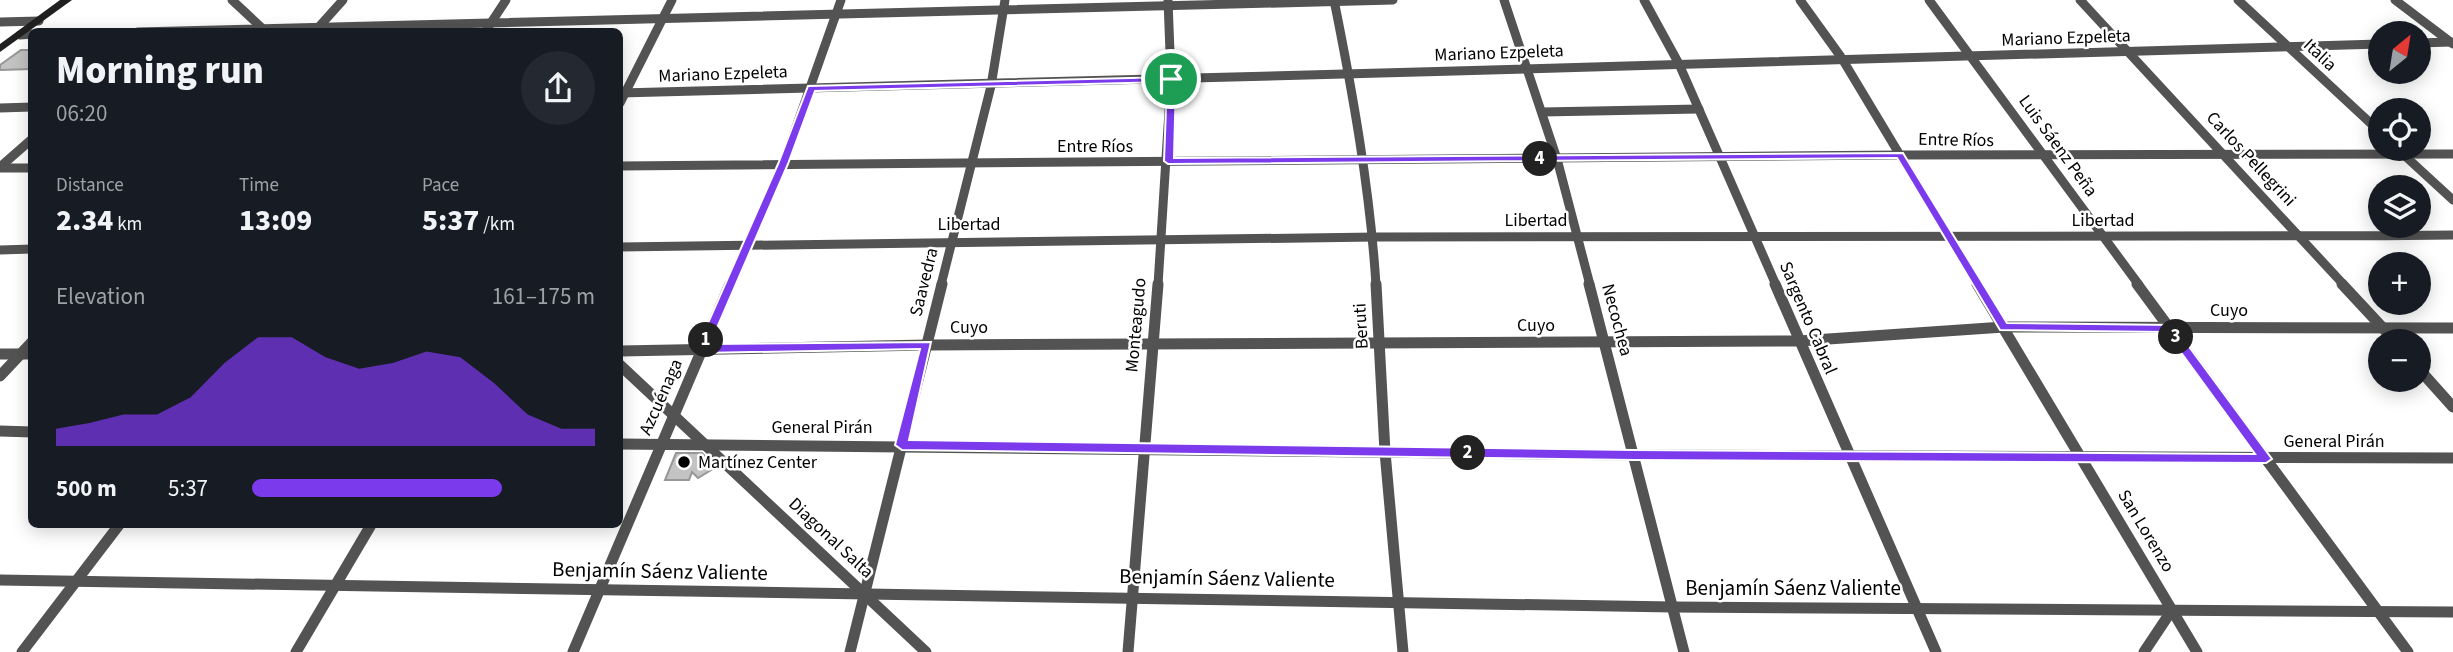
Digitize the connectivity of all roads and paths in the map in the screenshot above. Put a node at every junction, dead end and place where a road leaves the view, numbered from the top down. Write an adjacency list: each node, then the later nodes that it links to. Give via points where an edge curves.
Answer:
1 (67, 0): 20 (main road)
2 (232, 0): 24 (street)
3 (343, 0): 25 (street)
4 (506, 0): 22 (street)
5 (672, 0): 19 (street)
6 (841, 0): 18 (street, Azcuénaga)
7 (1394, 0): 15 (street)
8 (1504, 0): 38 (street, Necochea)
9 (1644, 0): 37 (street, Sargento Cabral)
10 (1800, 0): 36 (street, San Lorenzo)
11 (1929, 0): 35 (street, Luis Sáenz Peña)
12 (2080, 0): 34 (street, Carlos Pellegrini)
13 (2238, 0): 32 (street, Italia)
14 (2395, 0): 30 (street)
15 (1334, 1): 16 (street); 39 (street, Beruti)
16 (1168, 3): 17 (street); 40 (street, Monteagudo)
17 (1005, 4): 18 (street); 41 (street, Saavedra)
18 (835, 14): 19 (street); 42 (street, Azcuénaga)
19 (663, 18): 22 (street); 43 (street)
20 (38, 21): 21 (street); 23 (main road)
21 (0, 22)
22 (491, 23): 26 (street); 27 (street)
23 (32, 28)
24 (262, 28)
25 (317, 28)
26 (345, 28)
27 (488, 28)
28 (26, 34): 33 (main road)
29 (2431, 43): 30 (street)
30 (2452, 43)
31 (2368, 45): 32 (street, Mariano Ezpeleta)
32 (2289, 48): 34 (street, Mariano Ezpeleta); 49 (street, Italia)
33 (0, 49)
34 (2128, 52): 35 (street, Mariano Ezpeleta); 52 (street, Carlos Pellegrini)
35 (1970, 56): 36 (street, Mariano Ezpeleta); 56 (street, Luis Sáenz Peña)
36 (1840, 57): 37 (street, Mariano Ezpeleta); 54 (street, San Lorenzo)
37 (1679, 64): 38 (street, Mariano Ezpeleta); 47 (street, Sargento Cabral)
38 (1528, 68): 39 (street, Mariano Ezpeleta); 48 (street, Necochea)
39 (1349, 74): 40 (street, Mariano Ezpeleta); 58 (street, Beruti)
40 (1171, 79): 41 (street, Mariano Ezpeleta); 60 (street, Monteagudo)
41 (991, 86): 42 (street, Mariano Ezpeleta); 62 (street, Saavedra)
42 (811, 88): 44 (street, Mariano Ezpeleta); 63 (street, Azcuénaga)
43 (623, 91)
44 (623, 93)
45 (28, 107): 46 (street)
46 (0, 108)
47 (1699, 110): 48 (street); 57 (street, Sargento Cabral)
48 (1542, 112): 59 (street, Necochea)
49 (2368, 121)
50 (28, 142): 65 (street)
51 (2368, 152): 52 (street, Entre Ríos)
52 (2222, 154): 56 (street, Entre Ríos); 69 (street, Carlos Pellegrini)
53 (2431, 154): 55 (street, Entre Ríos)
54 (1900, 155): 56 (street, Entre Ríos); 57 (street, Entre Ríos); 68 (street, San Lorenzo)
55 (2453, 155)
56 (2044, 157): 74 (street, Luis Sáenz Peña)
57 (1719, 158): 59 (street, Entre Ríos); 73 (street, Sargento Cabral)
58 (1362, 159): 59 (street, Entre Ríos); 60 (street, Entre Ríos); 71 (street, Beruti)
59 (1557, 159): 72 (street, Necochea)
60 (1168, 161): 62 (street, Entre Ríos); 76 (street, Monteagudo)
61 (2411, 161): 67 (street)
62 (972, 163): 63 (street, Entre Ríos); 75 (street, Saavedra)
63 (783, 164): 64 (street, Entre Ríos); 77 (street, Azcuénaga)
64 (623, 166)
65 (0, 167): 66 (street)
66 (28, 168)
67 (2453, 200)
68 (1947, 235): 73 (street, Libertad); 74 (street, Libertad); 81 (street, San Lorenzo)
69 (2297, 235): 70 (street, Libertad); 74 (street, Libertad); 83 (street, Carlos Pellegrini)
70 (2453, 235)
71 (1373, 237): 72 (street, Libertad); 76 (street, Libertad); 88 (street, Beruti)
72 (1576, 237): 73 (street, Libertad); 86 (street, Necochea)
73 (1755, 237): 85 (street, Sargento Cabral)
74 (2104, 239): 82 (street, Luis Sáenz Peña)
75 (952, 241): 76 (street, Libertad); 77 (street, Libertad); 89 (street, Saavedra)
76 (1161, 241): 87 (street, Monteagudo)
77 (747, 246): 78 (street, Libertad); 90 (street, Azcuénaga)
78 (623, 247)
79 (28, 249): 80 (street)
80 (0, 250)
81 (2004, 327): 82 (street, Cuyo); 85 (street, Cuyo); 109 (street, San Lorenzo)
82 (2169, 328): 83 (street, Cuyo); 111 (street, Luis Sáenz Peña)
83 (2384, 328): 84 (street, Cuyo)
84 (2453, 328)
85 (1799, 341): 86 (street, Cuyo); 108 (street, Sargento Cabral)
86 (1605, 342): 88 (street, Cuyo); 107 (street, Necochea)
87 (1152, 344): 88 (street, Cuyo); 89 (street, Cuyo); 105 (street, Monteagudo)
88 (1380, 344): 106 (street, Beruti)
89 (927, 345): 90 (street, Cuyo); 104 (street, Saavedra)
90 (702, 348): 91 (street, Cuyo); 98 (street, Azcuénaga)
91 (623, 351)
92 (0, 354): 93 (street)
93 (26, 354): 95 (street)
94 (623, 368): 98 (street, Diagonal Salta)
95 (0, 376)
96 (2431, 382): 97 (street)
97 (2453, 407)
98 (672, 414): 102 (street, Azcuénaga); 103 (street, Diagonal Salta)
99 (0, 431): 100 (street)
100 (28, 432)
101 (623, 444): 102 (street, General Pirán)
102 (659, 444): 103 (street, General Pirán); 117 (street, Azcuénaga)
103 (703, 444): 104 (street, General Pirán); 118 (street, Diagonal Salta)
104 (902, 445): 105 (street, General Pirán); 118 (street, Saavedra)
105 (1144, 450): 106 (street, General Pirán); 119 (street, Monteagudo)
106 (1385, 452): 107 (street, General Pirán); 120 (street, Beruti)
107 (1634, 455): 108 (street, General Pirán); 121 (street, Necochea)
108 (1849, 456): 109 (street, General Pirán); 122 (street, Sargento Cabral)
109 (2082, 457): 111 (street, General Pirán); 123 (street, San Lorenzo)
110 (2453, 458): 111 (street, General Pirán)
111 (2266, 459): 125 (street, Luis Sáenz Peña)
112 (117, 528): 115 (street)
113 (369, 528): 116 (street)
114 (0, 580): 115 (street, Benjamín Sáenz Valiente)
115 (75, 582): 116 (street, Benjamín Sáenz Valiente); 126 (street)
116 (336, 585): 117 (street, Benjamín Sáenz Valiente); 127 (street)
117 (599, 589): 118 (street, Benjamín Sáenz Valiente); 128 (street, Azcuénaga)
118 (866, 594): 119 (street, Benjamín Sáenz Valiente); 129 (street, Saavedra); 130 (street, Diagonal Salta)
119 (1133, 596): 120 (street, Benjamín Sáenz Valiente); 131 (street, Monteagudo)
120 (1397, 600): 121 (street, Benjamín Sáenz Valiente); 132 (street, Beruti)
121 (1673, 607): 122 (street, Benjamín Sáenz Valiente); 133 (street, Necochea)
122 (1916, 608): 123 (street, Benjamín Sáenz Valiente); 134 (street, Sargento Cabral)
123 (2172, 610): 125 (street, Benjamín Sáenz Valiente); 135 (street); 136 (street, San Lorenzo)
124 (2453, 611): 125 (street, Benjamín Sáenz Valiente)
125 (2379, 613): 137 (street, Luis Sáenz Peña)
126 (22, 652)
127 (296, 652)
128 (573, 652)
129 (850, 652)
130 (926, 652)
131 (1128, 652)
132 (1403, 652)
133 (1684, 652)
134 (1936, 652)
135 (2144, 652)
136 (2197, 652)
137 (2408, 652)

